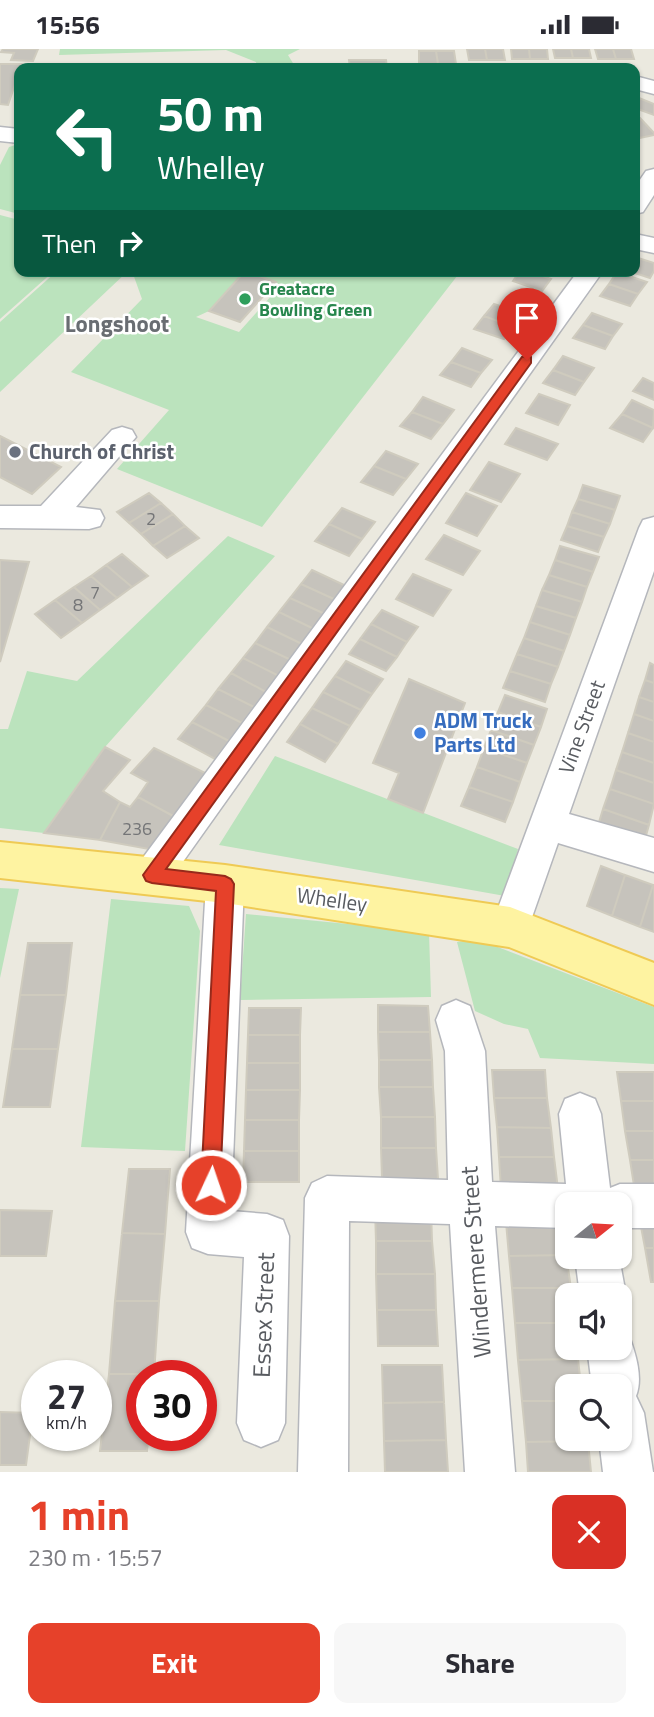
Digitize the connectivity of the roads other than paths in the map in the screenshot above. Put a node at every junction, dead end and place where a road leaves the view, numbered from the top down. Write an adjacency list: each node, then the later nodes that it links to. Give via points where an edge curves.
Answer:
1 (654, 176): 2 (street)
2 (640, 199)
3 (588, 277): 12 (street)
4 (122, 437): 6 (street)
5 (0, 517): 6 (street)
6 (48, 518): 7 (street)
7 (89, 518)
8 (654, 528): 9 (street, Vine Street)
9 (548, 824): 10 (street); 14 (street, Vine Street)
10 (654, 855)
11 (0, 860): 12 (main road, Whelley)
12 (152, 875): 13 (main road, Whelley)
13 (225, 884): 14 (main road, Whelley); 23 (street, Essex Street, via 208,1232 267,1236)
14 (510, 927): 15 (main road, Whelley)
15 (654, 984)
16 (470, 1039): 19 (street, Windermere Street)
17 (580, 1114): 18 (street)
18 (589, 1192)
19 (471, 1205): 20 (street); 25 (street, via 327,1198); 26 (street, Windermere Street)
20 (555, 1206)
21 (632, 1206): 22 (street)
22 (654, 1206)
23 (261, 1423)
24 (625, 1451): 27 (street)
25 (323, 1472)
26 (490, 1472)
27 (628, 1472)

